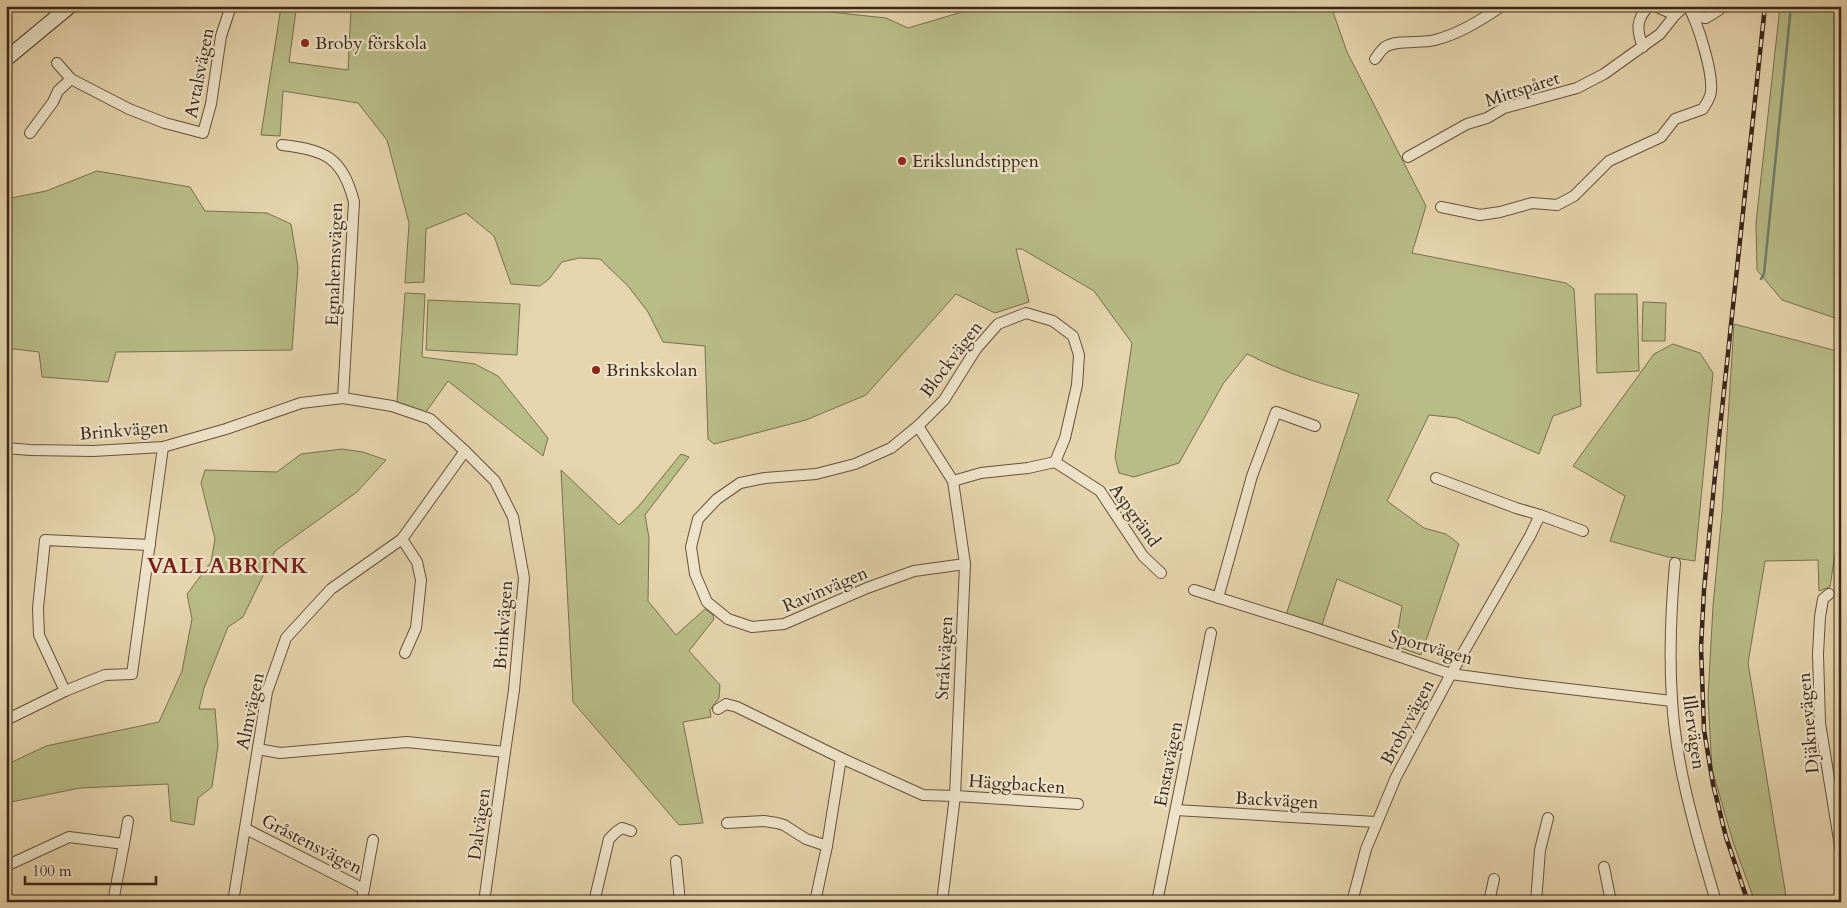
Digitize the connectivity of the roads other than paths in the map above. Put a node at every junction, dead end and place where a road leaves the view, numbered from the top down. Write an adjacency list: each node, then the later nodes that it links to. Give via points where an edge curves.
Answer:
1 (70, 6): 11 (main road)
2 (232, 6): 14 (street, Avtalsvägen, via 221,36 211,104 203,133 129,109)
3 (1502, 6): 12 (street, via 1464,29 1436,40 1386,46)
4 (1648, 6): 10 (street, via 1637,31)
5 (1656, 6): 8 (street)
6 (1687, 6): 8 (street, Mittspåret); 9 (street)
7 (1720, 6): 9 (street, via 1706,18)
8 (1675, 15): 10 (street, Mittspåret, via 1660,34)
9 (1694, 16): 18 (street, via 1707,60 1712,92 1703,109 1675,119 1661,137 1610,161 1574,196 1557,205 1532,203 1480,215)
10 (1643, 47): 17 (street, Mittspåret, via 1577,88 1504,108 1487,118 1466,124)
11 (6, 59)
12 (1375, 59)
13 (57, 63): 14 (street, Avtalsvägen)
14 (71, 78): 15 (street, via 58,91)
15 (30, 133)
16 (282, 145): 19 (street, Egnahemsvägen, via 326,155 342,168 350,184 354,202)
17 (1408, 156)
18 (1441, 207)
19 (343, 398): 22 (street, Brinkvägen, via 301,403); 24 (street, Brinkvägen, via 392,406 430,419)
20 (918, 426): 25 (street, Blockvägen, via 944,400 976,349 998,324 1026,313 1053,321 1073,336 1079,355 1078,385 1065,438); 27 (street, Stråkvägen); 33 (street, Ravinvägen, via 892,448 855,464 816,474 740,483 717,499 698,519 691,547 695,574 707,602 728,620 752,627 784,624 914,571)
21 (1315, 426): 37 (street, via 1276,412 1252,476)
22 (164, 447): 23 (street, Brinkvägen, via 94,451); 31 (street)
23 (6, 448)
24 (465, 451): 30 (street, Almvägen); 46 (street, Brinkvägen, via 495,481 512,517 524,578)
25 (1054, 462): 27 (street, via 981,473); 34 (street, Aspgränd, via 1100,491 1143,556)
26 (1436, 478): 28 (street)
27 (953, 481): 33 (street, Stråkvägen)
28 (1540, 515): 29 (street); 40 (street, Brobyvägen)
29 (1583, 531)
30 (402, 539): 39 (street, via 417,562 421,580 416,628); 45 (street, Almvägen, via 331,589 286,638 267,692)
31 (150, 545): 41 (street, via 132,674 105,675); 41 (street, via 45,540 38,608 39,636)
32 (1676, 563): 42 (street, Illervägen, via 1670,610)
33 (965, 564): 48 (street, Stråkvägen)
34 (1161, 573)
35 (1194, 590): 37 (street, Sportvägen)
36 (1829, 594): 60 (street, Djäknevägen, via 1823,599 1820,617 1820,723)
37 (1218, 598): 40 (street, Sportvägen)
38 (1211, 633): 50 (street, Enstavägen)
39 (405, 653)
40 (1452, 674): 42 (street, Sportvägen); 53 (street, Brobyvägen, via 1396,777)
41 (66, 691): 44 (street)
42 (1672, 701): 79 (street, Illervägen, via 1681,768)
43 (718, 709): 47 (street, Häggbacken, via 726,704 737,707)
44 (6, 720)
45 (258, 749): 46 (street, via 280,753 407,742); 55 (street, Almvägen)
46 (506, 752): 69 (street, Dalvägen)
47 (841, 758): 48 (street, Häggbacken, via 923,795); 59 (street)
48 (954, 796): 49 (street, Häggbacken); 73 (street, Stråkvägen)
49 (1078, 804)
50 (1176, 810): 53 (street, Backvägen); 74 (street, Enstavägen)
51 (1548, 818): 77 (street, via 1540,850)
52 (128, 822): 58 (street)
53 (1376, 822): 75 (street, Brobyvägen)
54 (727, 823): 59 (street, via 777,823)
55 (246, 829): 65 (street, Gråstensvägen); 67 (street, Almvägen)
56 (631, 831): 70 (street, via 622,828 609,839)
57 (373, 840): 65 (street, Gråstensvägen)
58 (124, 844): 62 (street, via 69,837); 66 (street)
59 (827, 846): 72 (street)
60 (1841, 852)
61 (676, 861): 71 (street)
62 (6, 866)
63 (1604, 867): 78 (street)
64 (1494, 879): 76 (street)
65 (364, 889): 68 (street, Gråstensvägen)
66 (114, 902)
67 (233, 902)
68 (361, 902)
69 (484, 902)
70 (594, 902)
71 (680, 902)
72 (815, 902)
73 (942, 902)
74 (1157, 902)
75 (1352, 902)
76 (1490, 902)
77 (1536, 902)
78 (1611, 902)
79 (1716, 902)

